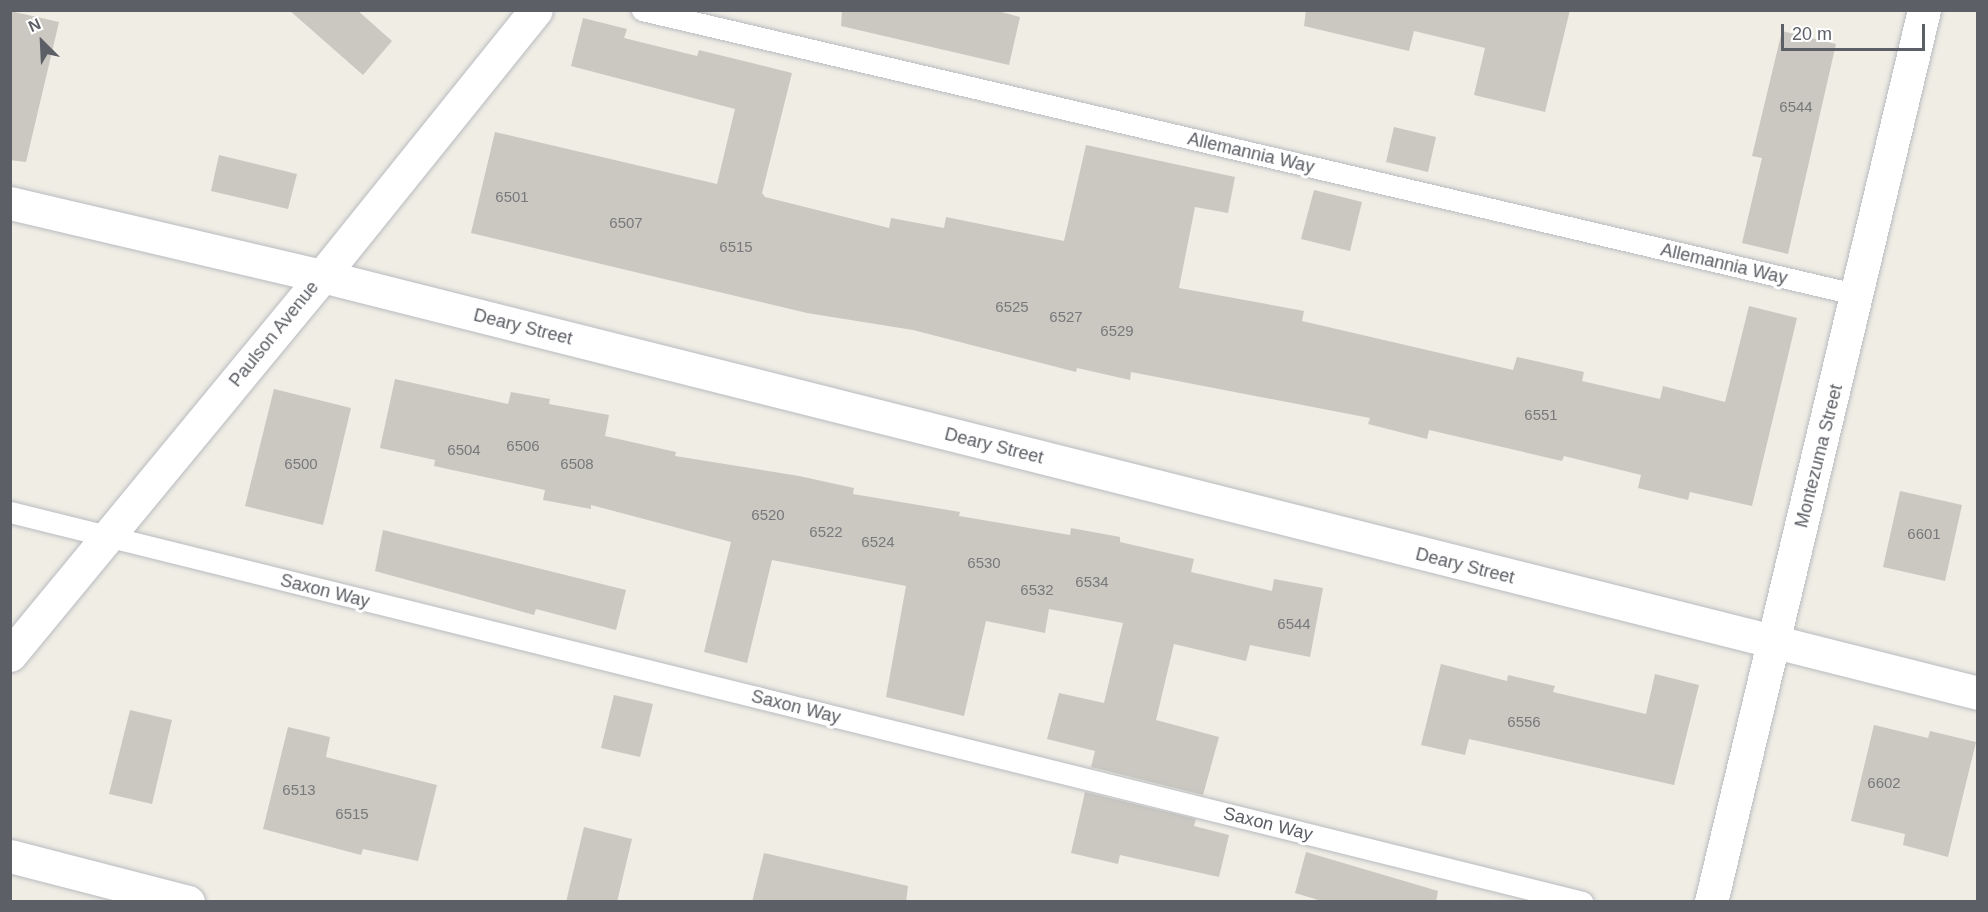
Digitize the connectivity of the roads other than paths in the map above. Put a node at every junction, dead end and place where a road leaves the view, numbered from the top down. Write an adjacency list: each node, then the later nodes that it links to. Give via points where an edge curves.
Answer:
1 (536, 10): 5 (street, Paulson Avenue)
2 (642, 10): 6 (lane, Allemannia Way)
3 (1924, 10): 6 (street, Montezuma Street)
4 (10, 202): 5 (street, Deary Street)
5 (322, 276): 8 (street, Paulson Avenue); 9 (street, Deary Street)
6 (1859, 296): 9 (street, Montezuma Street)
7 (10, 512): 8 (lane, Saxon Way)
8 (109, 537): 10 (street, Paulson Avenue); 14 (lane, Saxon Way)
9 (1772, 643): 11 (street, Deary Street); 15 (street, Montezuma Street)
10 (10, 656)
11 (1977, 693)
12 (10, 856): 13 (street)
13 (188, 902)
14 (1582, 902)
15 (1711, 902)

